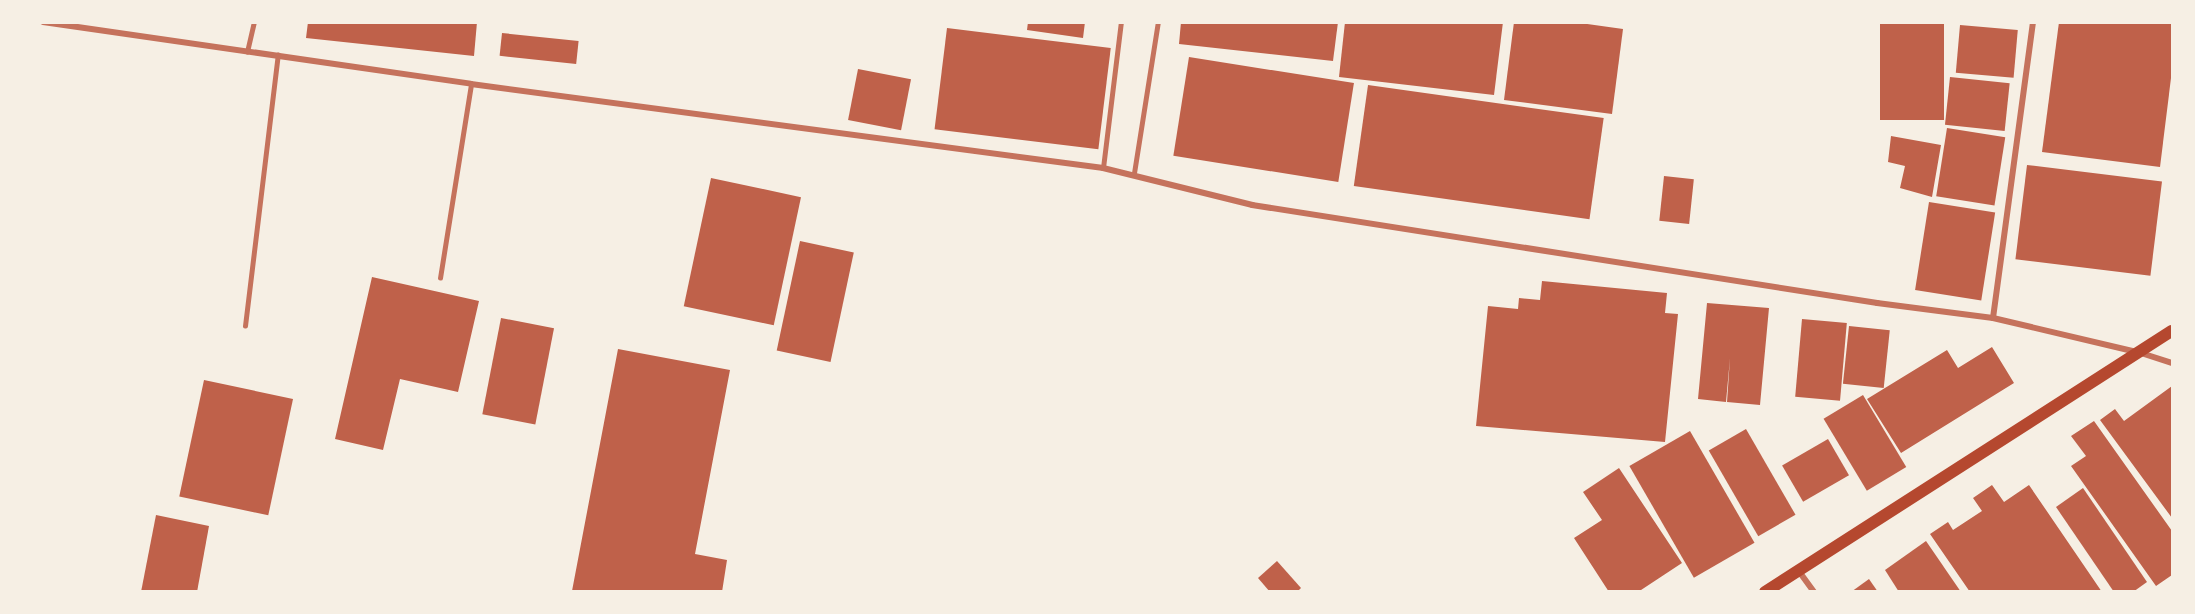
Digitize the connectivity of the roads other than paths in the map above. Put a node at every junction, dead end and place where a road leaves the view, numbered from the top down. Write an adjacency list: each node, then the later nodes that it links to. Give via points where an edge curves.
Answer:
1 (43, 22): 6 (street)
2 (254, 22): 6 (lane)
3 (1121, 22): 9 (lane)
4 (1158, 22): 10 (lane)
5 (2033, 22): 12 (street)
6 (247, 52): 7 (street)
7 (278, 55): 8 (street); 13 (lane)
8 (471, 84): 9 (street); 11 (lane)
9 (1103, 168): 10 (street)
10 (1134, 173): 12 (street, via 1252,205)
11 (440, 278)
12 (1993, 318): 15 (street)
13 (245, 326)
14 (2172, 331): 15 (main road)
15 (2141, 353): 16 (street); 17 (main road)
16 (2172, 363)
17 (1798, 570): 18 (main road); 19 (street)
18 (1765, 591)
19 (1814, 591)

